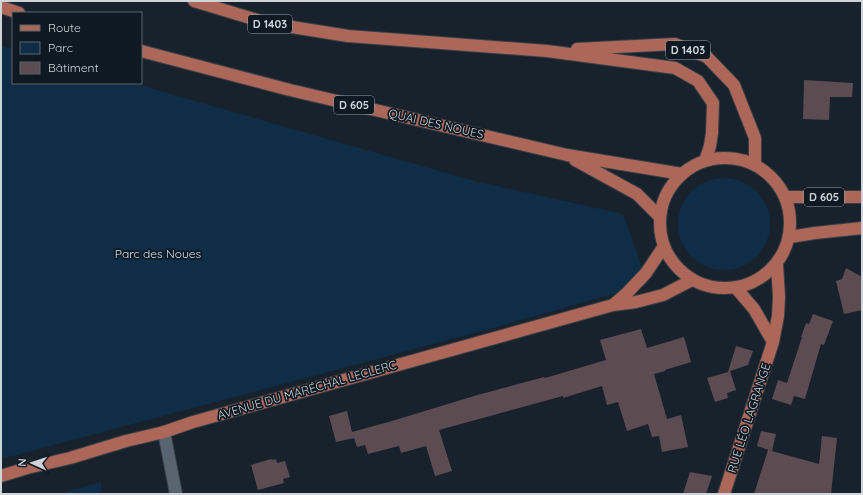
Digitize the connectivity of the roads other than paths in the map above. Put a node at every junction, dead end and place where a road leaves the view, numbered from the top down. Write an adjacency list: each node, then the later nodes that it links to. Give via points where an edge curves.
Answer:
1 (194, 1): 5 (main road, D 1403, via 267,23 348,36)
2 (1, 7): 3 (main road)
3 (16, 12)
4 (142, 51): 6 (main road, QUAI DES NOUES / D 605, via 290,90)
5 (547, 51): 7 (main road, D 1403, via 675,68 698,81 713,103 712,133); 8 (main road, D 1403, via 675,44 707,57 734,84 755,138)
6 (567, 155): 9 (main road, D 605); 12 (main road, D 605, via 638,194)
7 (705, 161): 8 (main road, via 722,157); 9 (main road)
8 (754, 164): 10 (main road, via 773,178)
9 (682, 174): 12 (main road, via 671,186)
10 (785, 196): 11 (main road, D 605); 14 (main road, via 791,216)
11 (862, 197)
12 (660, 218): 15 (main road)
13 (862, 228): 14 (main road)
14 (790, 237): 16 (main road, via 785,252)
15 (664, 246): 17 (main road, via 680,271); 19 (main road, via 646,273)
16 (777, 264): 18 (main road, via 751,284); 20 (main road, RUE LÉO LAGRANGE, via 779,297)
17 (692, 280): 18 (main road, via 721,289); 19 (main road, AVENUE DU MARÉCHAL LECLERC, via 663,295)
18 (736, 288): 20 (main road, via 754,309)
19 (613, 305): 21 (main road, AVENUE DU MARÉCHAL LECLERC)
20 (773, 342): 24 (main road, RUE LÉO LAGRANGE)
21 (164, 432): 22 (main road, AVENUE DU MARÉCHAL LECLERC); 23 (street)
22 (1, 476)
23 (176, 494)
24 (724, 494)

